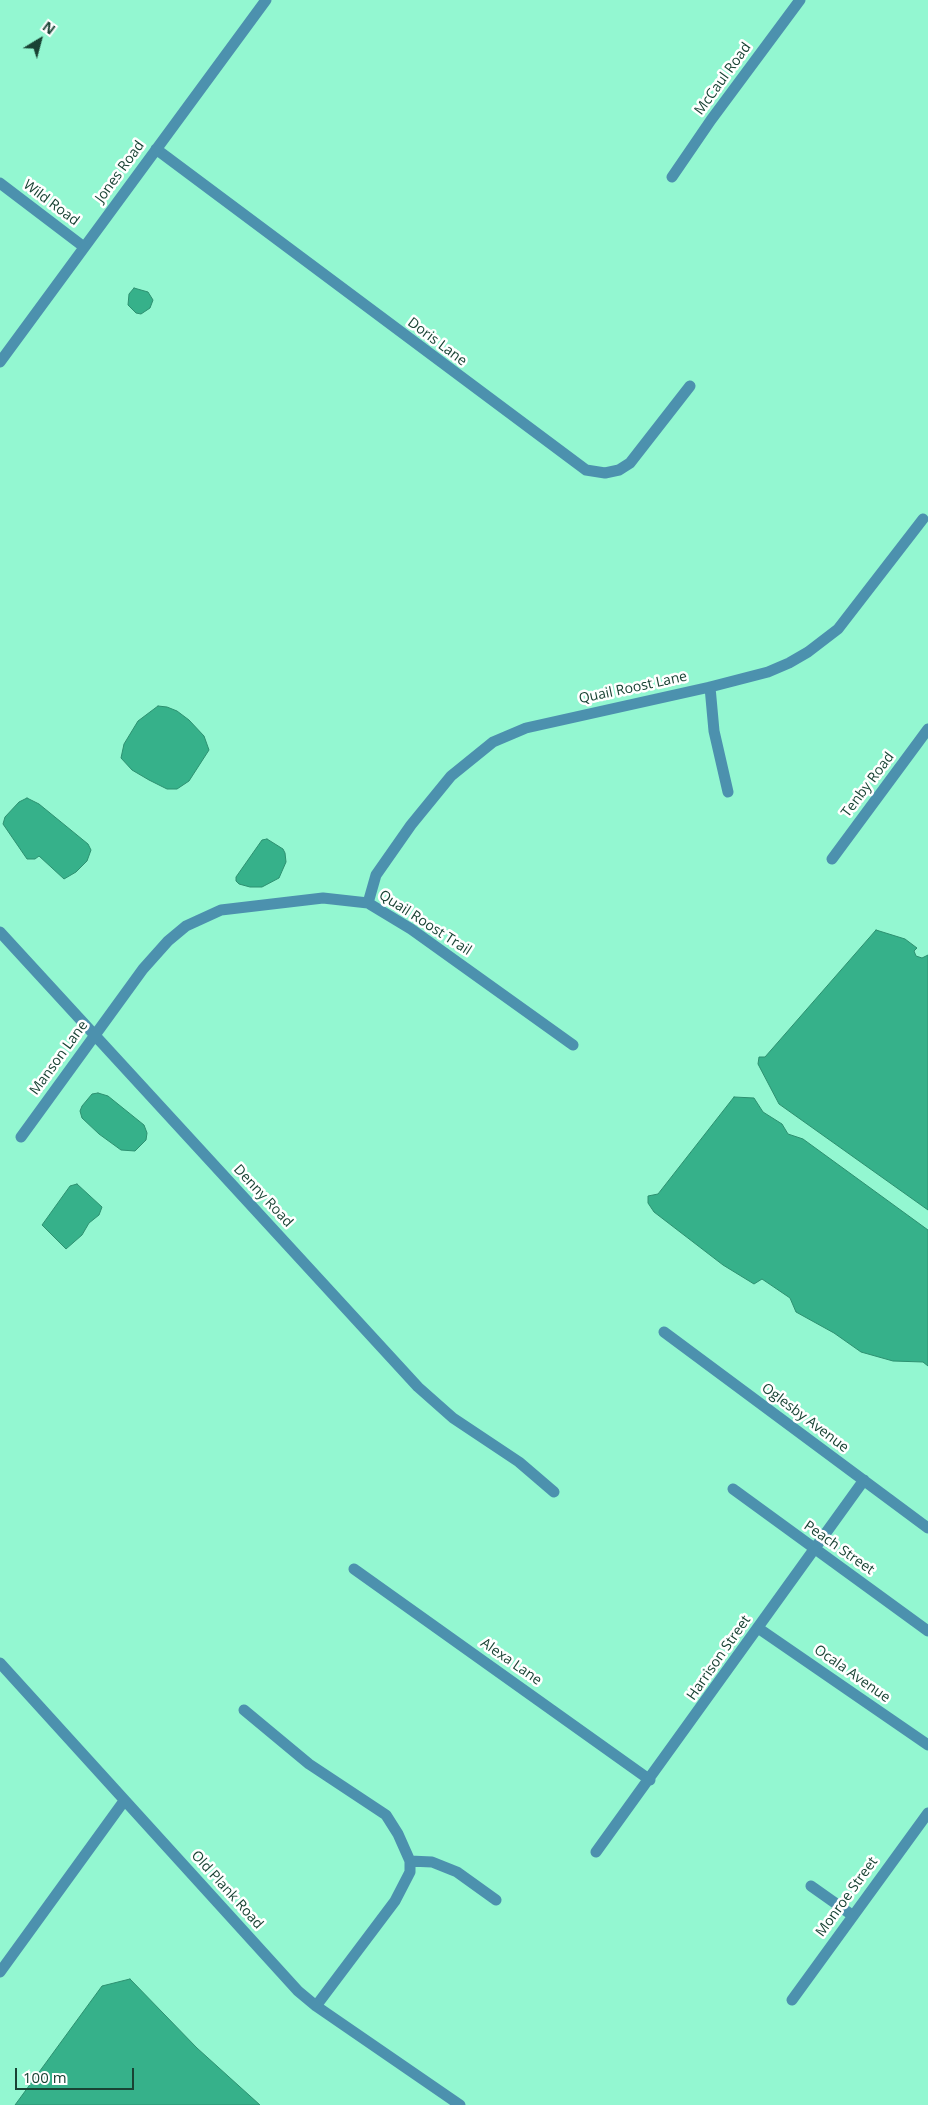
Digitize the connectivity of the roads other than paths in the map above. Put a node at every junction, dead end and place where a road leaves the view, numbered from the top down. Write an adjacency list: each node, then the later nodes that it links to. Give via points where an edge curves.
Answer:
1 (266, 0): 3 (street, Jones Road)
2 (800, 0): 4 (street, McCaul Road)
3 (156, 149): 6 (street, Jones Road); 8 (street, Doris Lane, via 586,470 605,473 630,463)
4 (672, 177)
5 (0, 183): 6 (street, Wild Road)
6 (84, 247): 7 (street, Jones Road)
7 (0, 362)
8 (690, 386)
9 (923, 519): 10 (street, Quail Roost Lane, via 853,612 827,638 768,672)
10 (710, 687): 12 (street, via 714,731); 14 (street, Quail Roost Lane, via 526,728 493,742 451,776 411,825 376,875)
11 (928, 730): 13 (street, Tenby Road)
12 (728, 792)
13 (832, 858)
14 (368, 903): 16 (street, Quail Roost Trail, via 323,898 221,910 199,918 167,942); 18 (street, Quail Roost Trail, via 417,933)
15 (0, 932): 17 (street, Denny Road)
16 (122, 998): 17 (street, Manson Lane)
17 (94, 1035): 19 (street, Manson Lane); 23 (street, Denny Road, via 418,1387 453,1418 519,1462)
18 (573, 1045)
19 (20, 1137)
20 (664, 1332): 21 (street, Oglesby Avenue)
21 (864, 1480): 24 (street, Oglesby Avenue); 25 (street, Harrison Street)
22 (733, 1489): 25 (street, Peach Street)
23 (554, 1492)
24 (928, 1528)
25 (815, 1549): 27 (street, Harrison Street); 28 (street, Peach Street)
26 (354, 1569): 32 (street, Alexa Lane)
27 (758, 1628): 31 (street, Ocala Avenue); 32 (street, Harrison Street)
28 (928, 1630)
29 (0, 1663): 33 (street, Old Plank Road)
30 (244, 1710): 36 (street, via 309,1764 386,1815)
31 (928, 1745)
32 (650, 1780): 35 (street, Harrison Street)
33 (124, 1801): 40 (street); 42 (street, Old Plank Road, via 298,1991)
34 (928, 1813): 39 (street, Monroe Street)
35 (596, 1852)
36 (410, 1861): 38 (street, via 432,1862 457,1872); 42 (street, via 410,1872 395,1901)
37 (811, 1886): 39 (street)
38 (496, 1900)
39 (852, 1915): 41 (street, Monroe Street)
40 (0, 1972)
41 (792, 2000)
42 (316, 2006): 43 (street, Old Plank Road)
43 (460, 2105)

